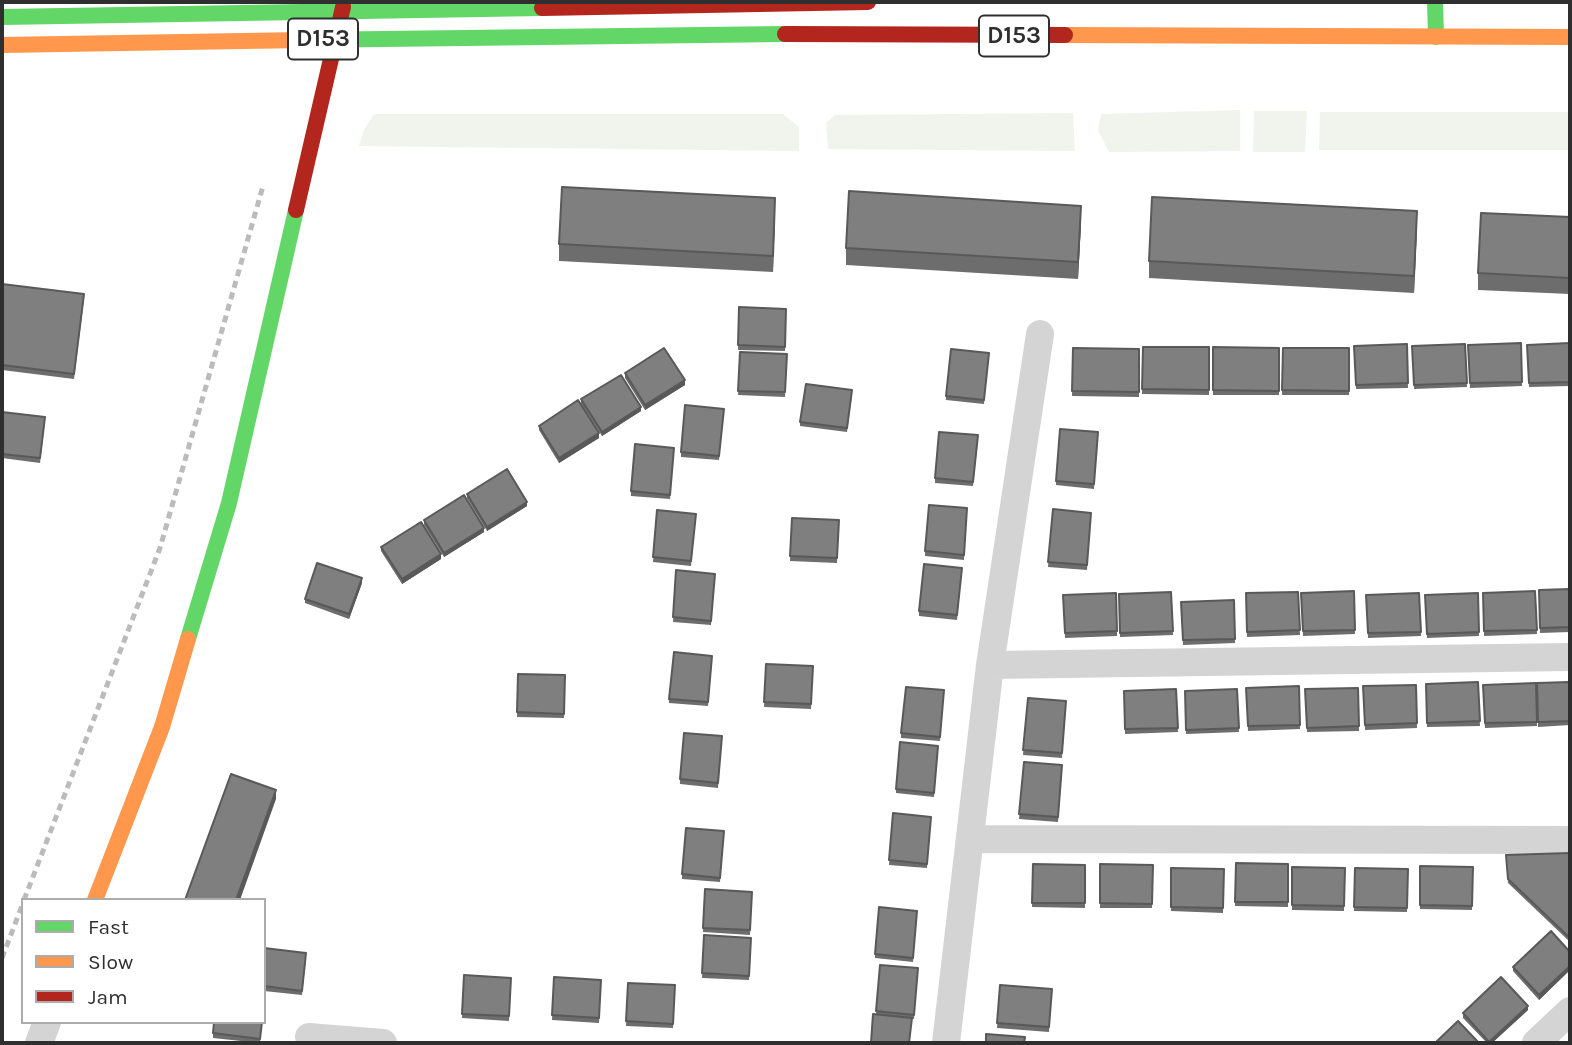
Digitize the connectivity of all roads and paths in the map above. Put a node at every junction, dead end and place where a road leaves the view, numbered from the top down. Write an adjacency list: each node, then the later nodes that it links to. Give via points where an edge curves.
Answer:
1 (344, 2): 13 (main road, via 229,503 162,727)
2 (868, 2): 4 (main road, D153)
3 (1435, 2): 5 (main road)
4 (2, 16)
5 (1436, 37): 6 (main road, D153); 7 (main road, D153, via 644,34)
6 (1570, 37)
7 (2, 45)
8 (1040, 334): 10 (street)
9 (1570, 657): 10 (street)
10 (990, 665): 11 (street)
11 (970, 839): 12 (street); 19 (street)
12 (1570, 840)
13 (96, 898)
14 (1570, 1011): 20 (street)
15 (46, 1024): 17 (street)
16 (309, 1037): 18 (street)
17 (39, 1043)
18 (383, 1043)
19 (946, 1043)
20 (1536, 1043)

